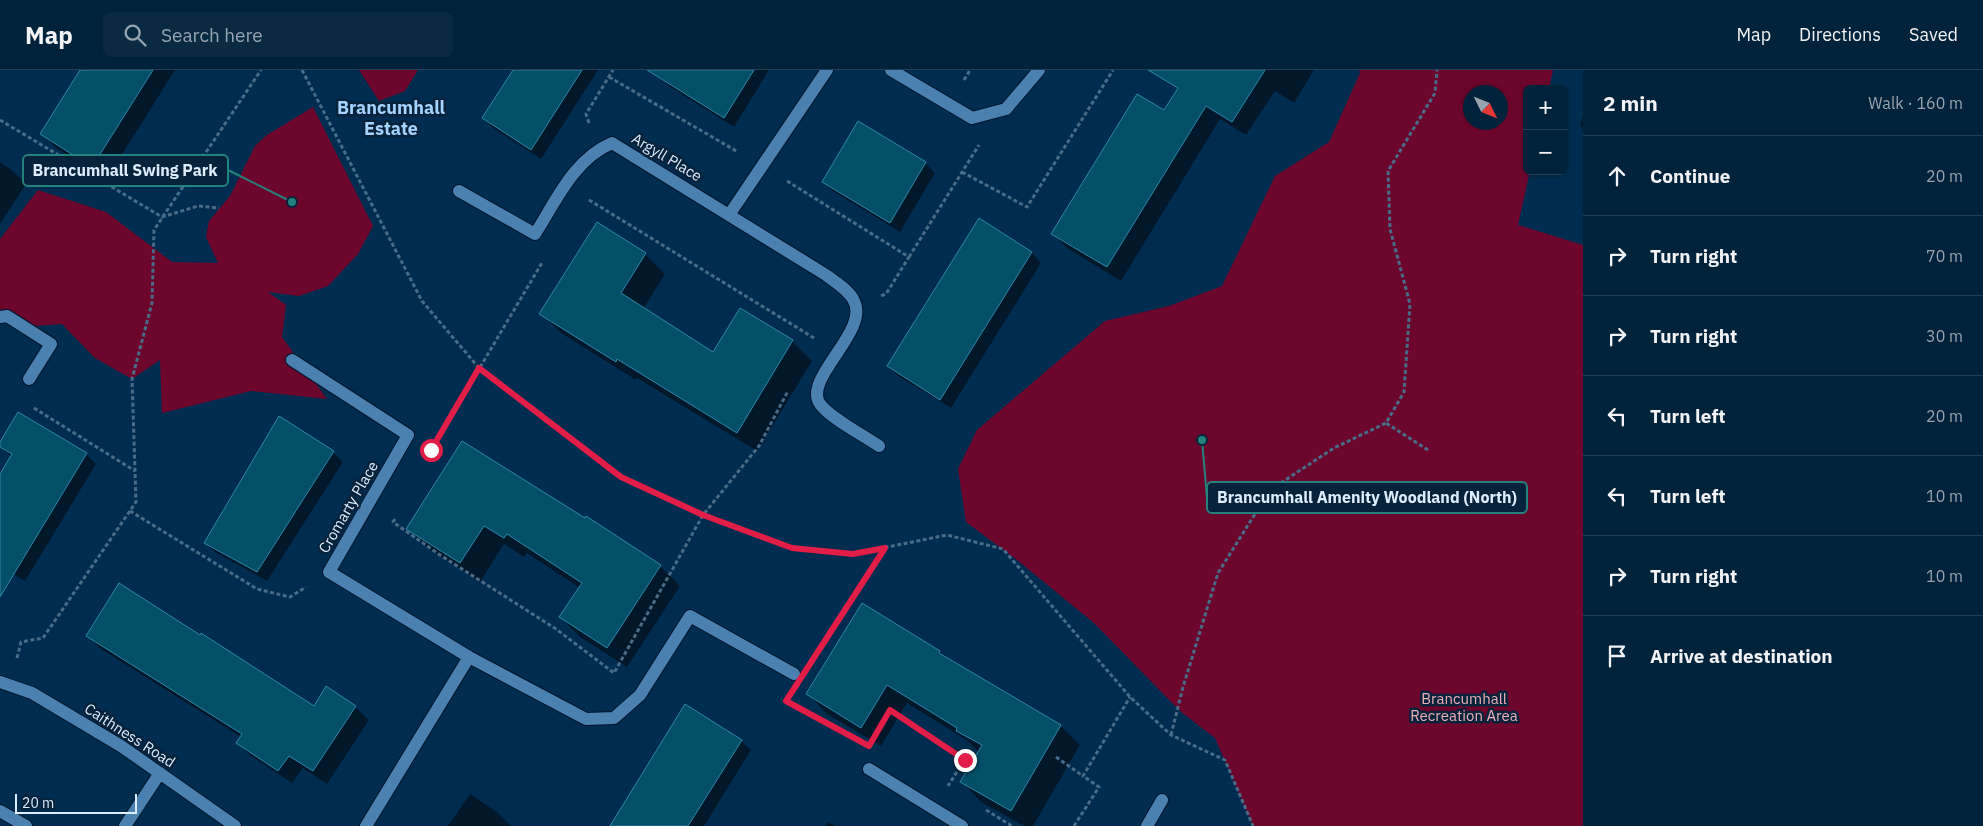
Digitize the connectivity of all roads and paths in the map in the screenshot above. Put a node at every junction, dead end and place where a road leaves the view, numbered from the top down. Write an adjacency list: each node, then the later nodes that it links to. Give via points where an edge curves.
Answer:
1 (261, 70): 19 (path)
2 (302, 70): 26 (path, via 422,301)
3 (614, 70): 9 (path)
4 (827, 70): 13 (street)
5 (892, 70): 10 (street, via 972,118)
6 (1039, 70): 10 (street, via 1006,109)
7 (1112, 70): 14 (path, via 1027,206)
8 (1437, 70): 30 (path, via 1435,93 1388,171 1390,229 1410,304 1404,392)
9 (609, 77): 12 (path, via 586,114); 13 (path)
10 (978, 117): 14 (path, via 979,146)
11 (0, 120): 19 (path)
12 (599, 148): 15 (street, via 577,169 535,234); 18 (street, Argyll Place, via 612,143)
13 (762, 166): 18 (street); 21 (path)
14 (962, 172): 21 (path)
15 (459, 191)
16 (583, 196): 24 (path, via 815,339)
17 (219, 208): 19 (path, via 198,206)
18 (729, 215): 22 (street, Argyll Place, via 826,275 855,301)
19 (162, 217): 34 (path, via 154,230 152,303 132,379)
20 (548, 253): 26 (path)
21 (909, 257): 22 (path, via 886,294)
22 (855, 305): 32 (street, via 857,314 848,336 816,393 819,403 829,413)
23 (0, 317): 27 (street, via 7,316 51,344)
24 (811, 347)
25 (292, 360): 39 (street, Cromarty Place, via 408,435)
26 (479, 368): 31 (path); 37 (path, via 621,477)
27 (29, 379)
28 (790, 388): 37 (path, via 759,446)
29 (34, 407): 34 (path)
30 (1386, 423): 33 (path); 46 (path, via 1334,448 1270,490 1218,573)
31 (436, 442)
32 (879, 446)
33 (1428, 450)
34 (135, 471): 35 (path, via 136,502)
35 (130, 511): 39 (path, via 257,589 290,597); 43 (path, via 44,638 22,642)
36 (397, 514): 37 (path, via 393,522 556,629 614,673)
37 (703, 515): 38 (path, via 792,548 853,554)
38 (885, 548): 41 (path); 44 (path, via 947,535 1002,549)
39 (329, 572): 40 (street, Cromarty Place)
40 (469, 657): 42 (street, Cromarty Place, via 586,719 614,718 640,695 690,616); 58 (street)
41 (811, 662)
42 (794, 674)
43 (5, 684): 49 (street, Caithness Road, via 32,693)
44 (1130, 697): 46 (path); 50 (path)
45 (786, 701): 51 (path, via 869,746 890,710 965,760 948,787)
46 (1171, 735): 63 (path, via 1225,760)
47 (1056, 757): 50 (path)
48 (869, 769): 59 (street)
49 (160, 773): 56 (street); 57 (street, Caithness Road)
50 (1083, 776): 61 (path, via 1099,788)
51 (956, 792)
52 (1162, 800): 62 (street)
53 (980, 806): 60 (path)
54 (0, 811): 55 (street)
55 (26, 826)
56 (125, 826)
57 (235, 826)
58 (366, 826)
59 (962, 826)
60 (1012, 826)
61 (1074, 826)
62 (1147, 826)
63 (1253, 826)

